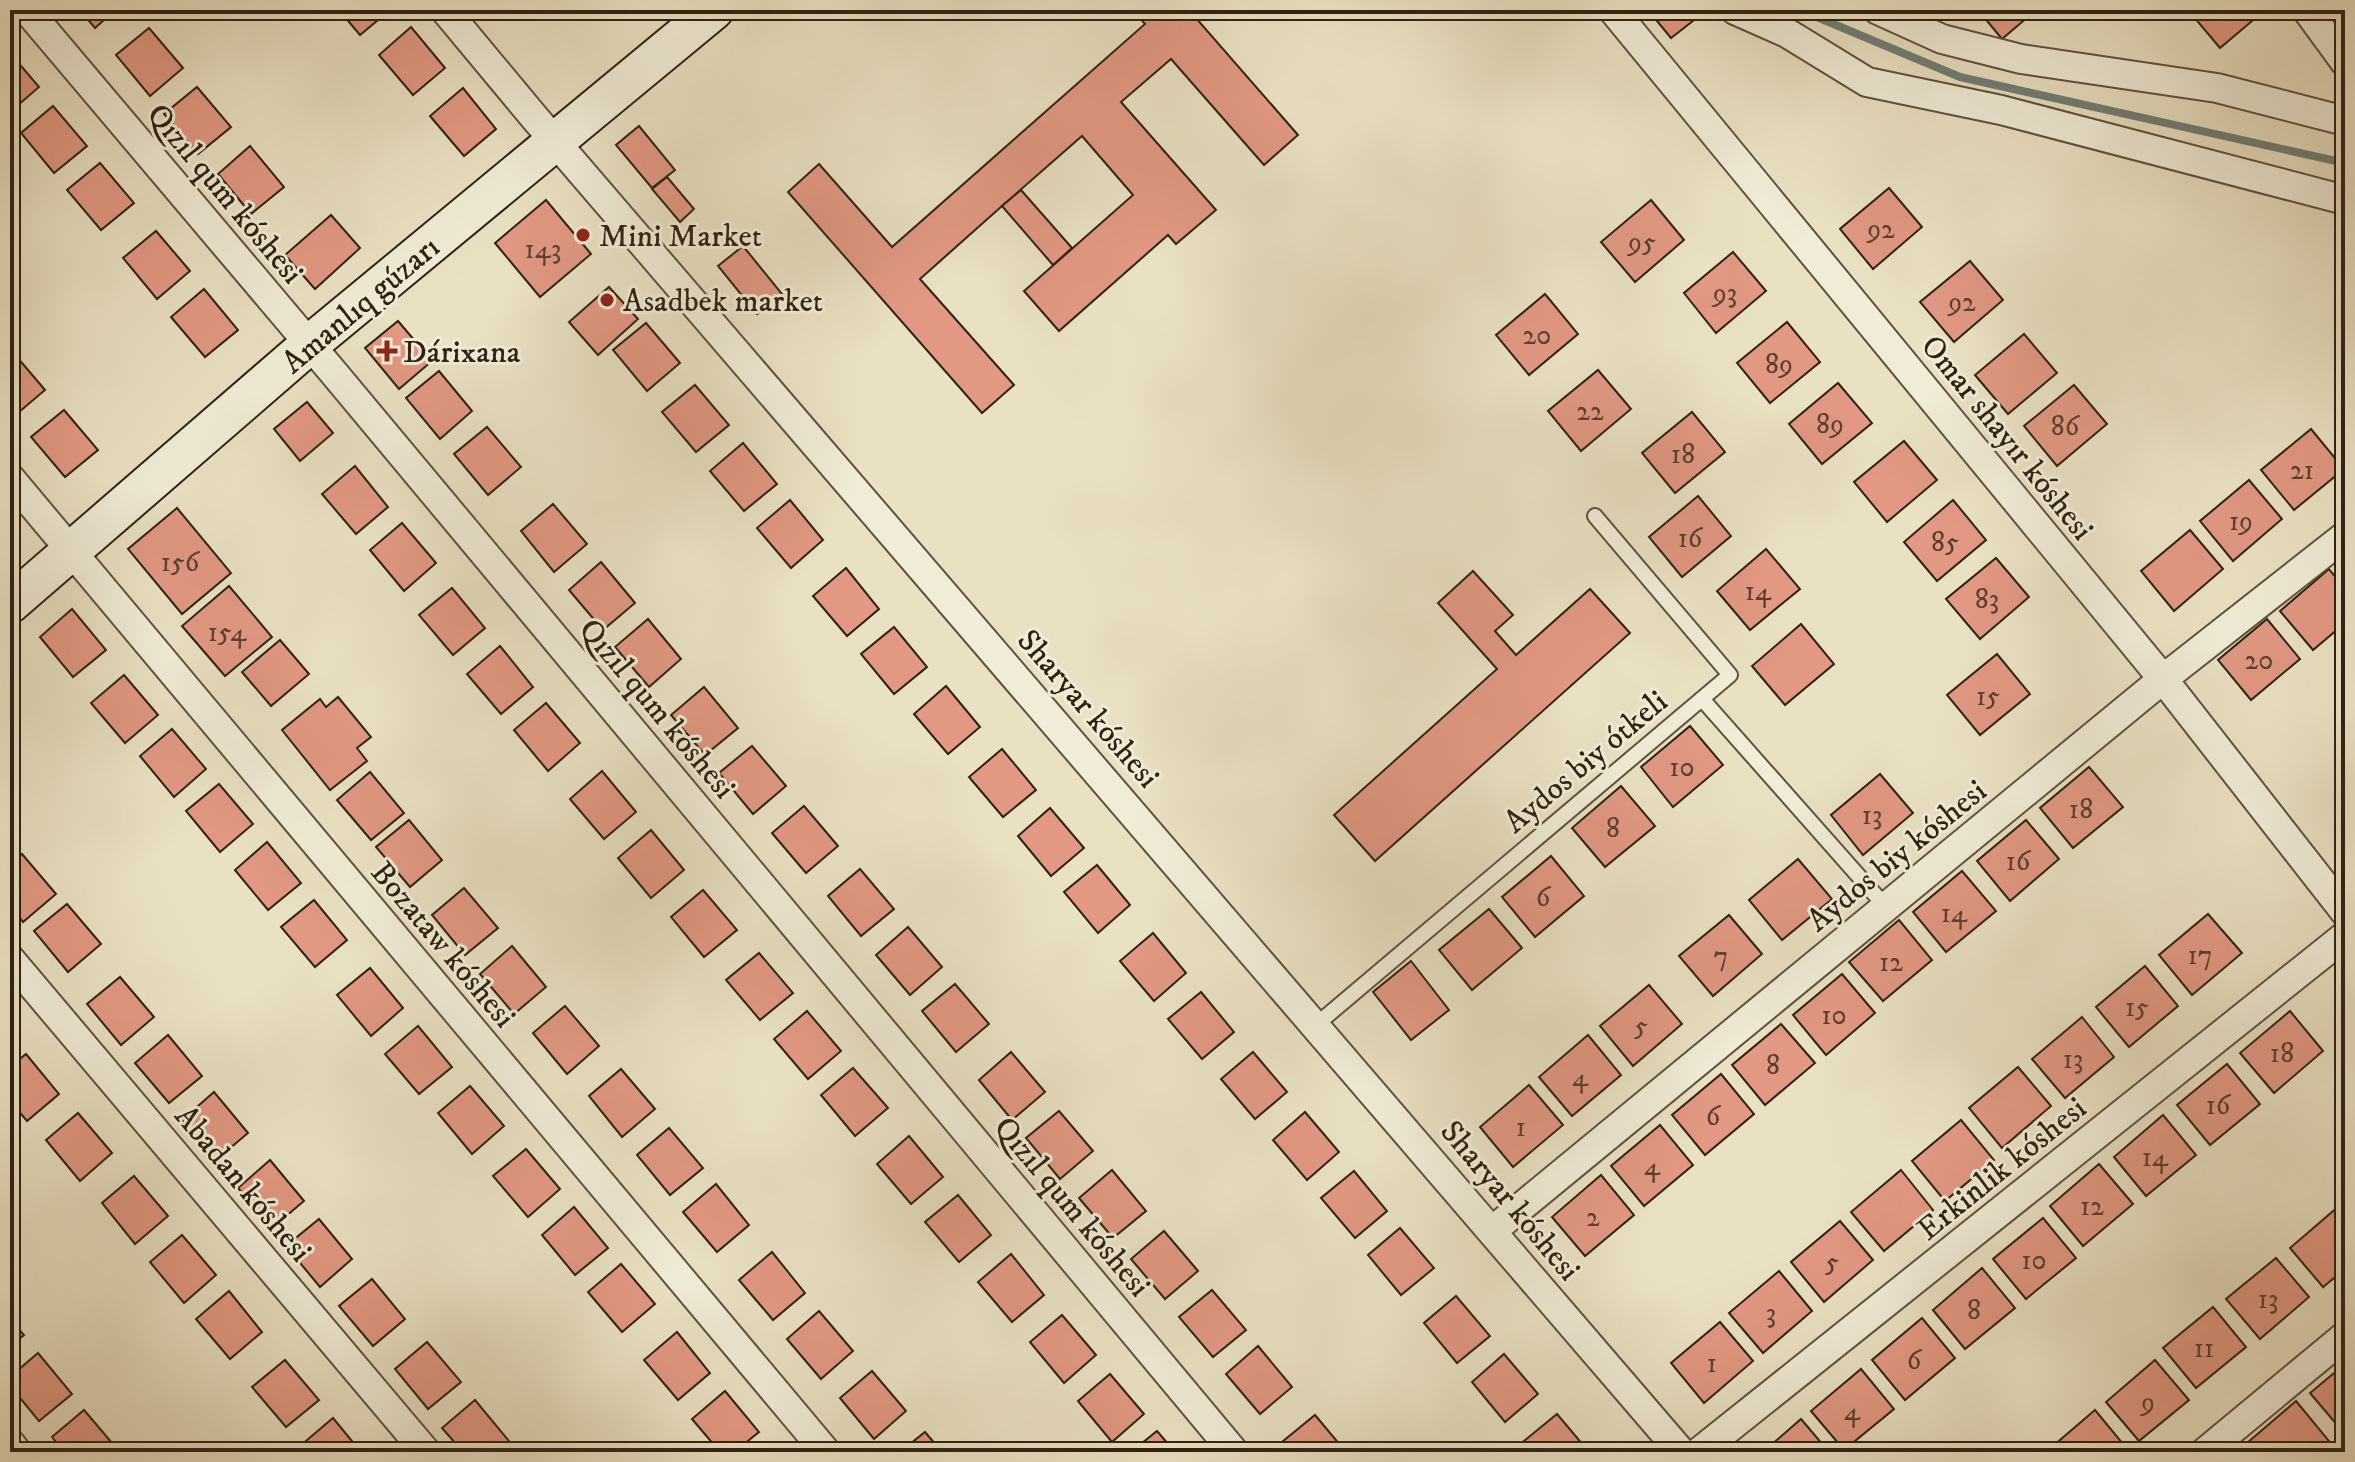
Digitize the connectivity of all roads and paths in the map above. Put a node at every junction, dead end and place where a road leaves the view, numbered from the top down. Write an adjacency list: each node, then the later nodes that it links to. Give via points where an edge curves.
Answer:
1 (27, 10): 15 (street, Qızıl qum kóshesi)
2 (445, 10): 13 (street, Sharyar kóshesi)
3 (714, 10): 13 (street, Amanlıq gúzarı)
4 (1613, 10): 21 (street, Omar shayır kóshesi)
5 (1735, 10): 14 (street, via 1787,33 1867,82 2001,110)
6 (1878, 10): 10 (street)
7 (1917, 10): 10 (street)
8 (2307, 10): 9 (street)
9 (2337, 33): 11 (street)
10 (1942, 39): 12 (street, via 2021,59 2217,88)
11 (2345, 62)
12 (2345, 121)
13 (556, 141): 15 (street, Amanlıq gúzarı); 27 (street, Sharyar kóshesi)
14 (2345, 200)
15 (310, 344): 19 (street, Amanlıq gúzarı); 34 (street, Qızıl qum kóshesi)
16 (10, 478): 19 (street, Bozataw kóshesi)
17 (1595, 516): 22 (lane, Aydos biy ótkeli, via 1730,675)
18 (2345, 536): 21 (street, Aydos biy kóshesi)
19 (71, 553): 20 (street, Amanlıq gúzarı); 33 (street, Bozataw kóshesi)
20 (10, 604)
21 (2163, 679): 23 (street, Aydos biy kóshesi); 24 (street, Omar shayır kóshesi)
22 (1702, 699): 23 (lane); 27 (lane, Aydos biy ótkeli)
23 (1886, 907): 28 (street, Aydos biy kóshesi)
24 (2345, 912)
25 (2345, 936): 36 (street, Erkinlik kóshesi)
26 (10, 959): 32 (street, Abadan kóshesi)
27 (1316, 1025): 28 (street, Sharyar kóshesi)
28 (1492, 1231): 35 (street, Sharyar kóshesi)
29 (2345, 1336): 37 (street)
30 (10, 1443): 31 (street)
31 (17, 1452)
32 (426, 1452)
33 (826, 1452)
34 (1234, 1452)
35 (1681, 1452)
36 (1699, 1452)
37 (2205, 1452)

